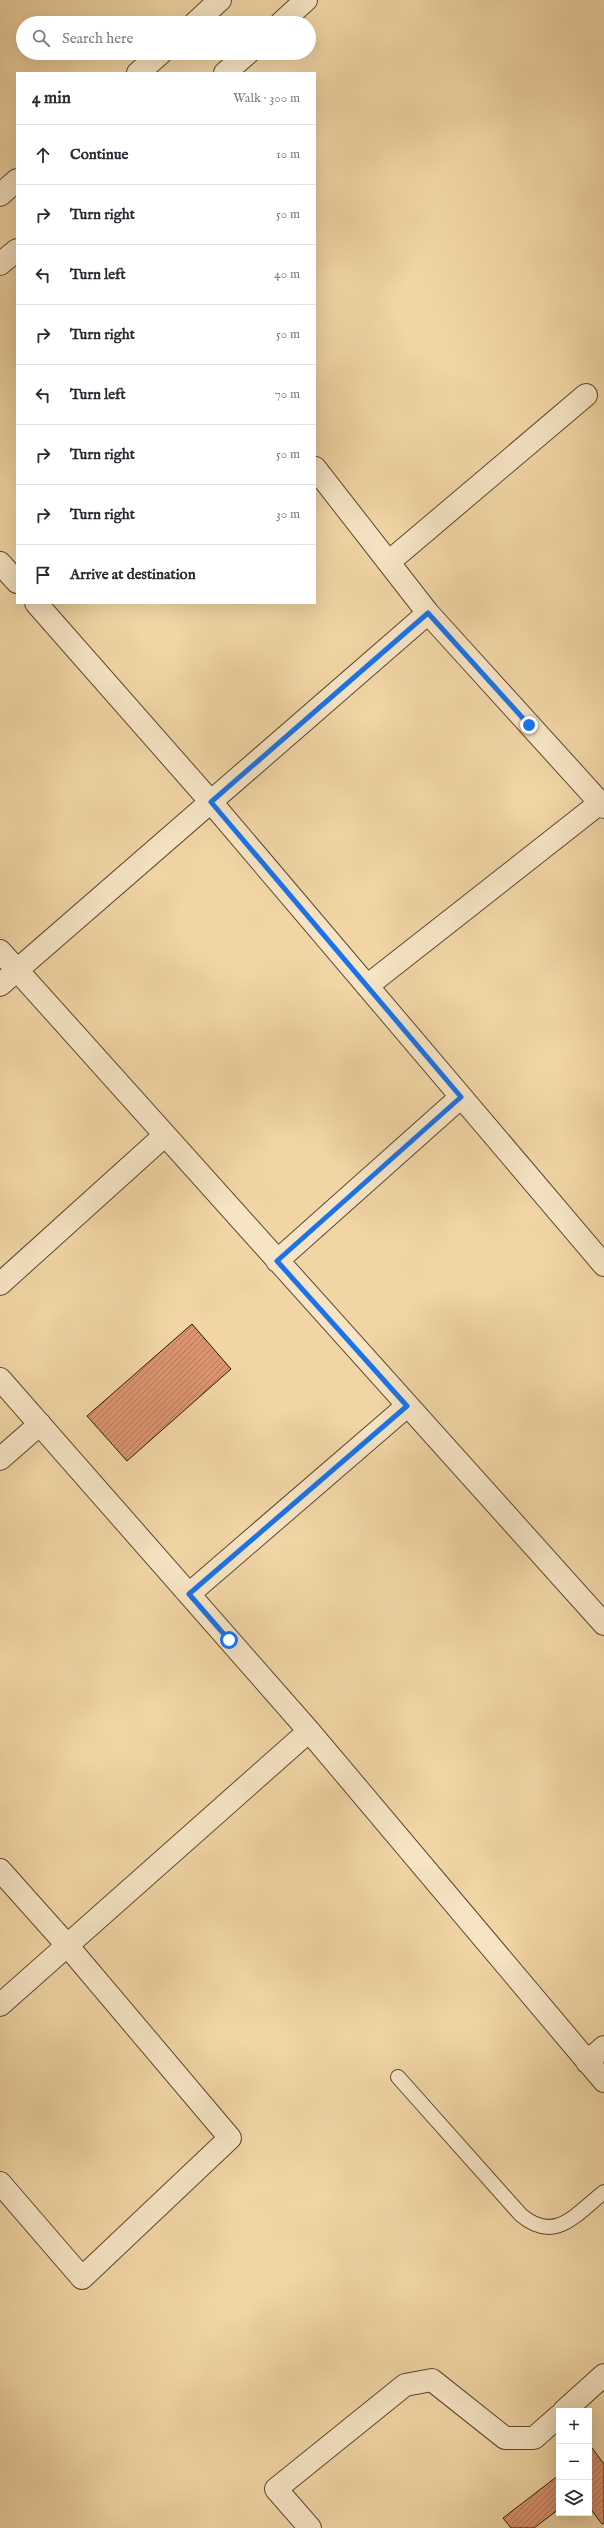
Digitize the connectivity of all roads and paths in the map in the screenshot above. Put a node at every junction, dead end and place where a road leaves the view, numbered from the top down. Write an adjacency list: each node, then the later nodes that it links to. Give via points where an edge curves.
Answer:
1 (220, 0): 3 (street)
2 (306, 0): 4 (street)
3 (203, 16)
4 (289, 16)
5 (153, 60): 7 (street)
6 (240, 60): 8 (street)
7 (139, 72)
8 (226, 72)
9 (16, 181): 10 (street)
10 (0, 195)
11 (16, 251): 12 (street)
12 (0, 264)
13 (586, 395): 15 (street)
14 (316, 469): 15 (street)
15 (390, 561): 19 (street)
16 (0, 563): 17 (street)
17 (16, 581)
18 (37, 604): 20 (street)
19 (428, 613): 20 (street); 21 (street)
20 (211, 802): 23 (street); 25 (street)
21 (602, 805): 25 (street)
22 (0, 951): 23 (street)
23 (17, 971): 24 (street); 27 (street)
24 (0, 985)
25 (367, 986): 26 (street)
26 (461, 1097): 28 (street); 29 (street)
27 (164, 1136): 28 (street); 30 (street)
28 (277, 1261): 32 (street)
29 (604, 1265)
30 (0, 1284)
31 (0, 1379): 33 (street)
32 (407, 1406): 35 (street); 36 (street)
33 (40, 1424): 34 (street); 35 (street)
34 (0, 1459)
35 (189, 1594): 37 (street)
36 (604, 1624)
37 (309, 1731): 39 (street); 42 (street)
38 (0, 1870): 39 (street)
39 (66, 1944): 40 (street); 45 (street, via 230,2138 82,2278)
40 (0, 2005)
41 (604, 2047): 42 (street)
42 (587, 2062): 44 (street)
43 (398, 2077): 46 (lane, via 521,2214 533,2224 545,2228 558,2226)
44 (604, 2081)
45 (0, 2183)
46 (604, 2192)
47 (604, 2375): 48 (street)
48 (567, 2408)
49 (556, 2419): 50 (street, via 534,2438 505,2438 432,2380 405,2386 276,2489)
50 (310, 2528)

